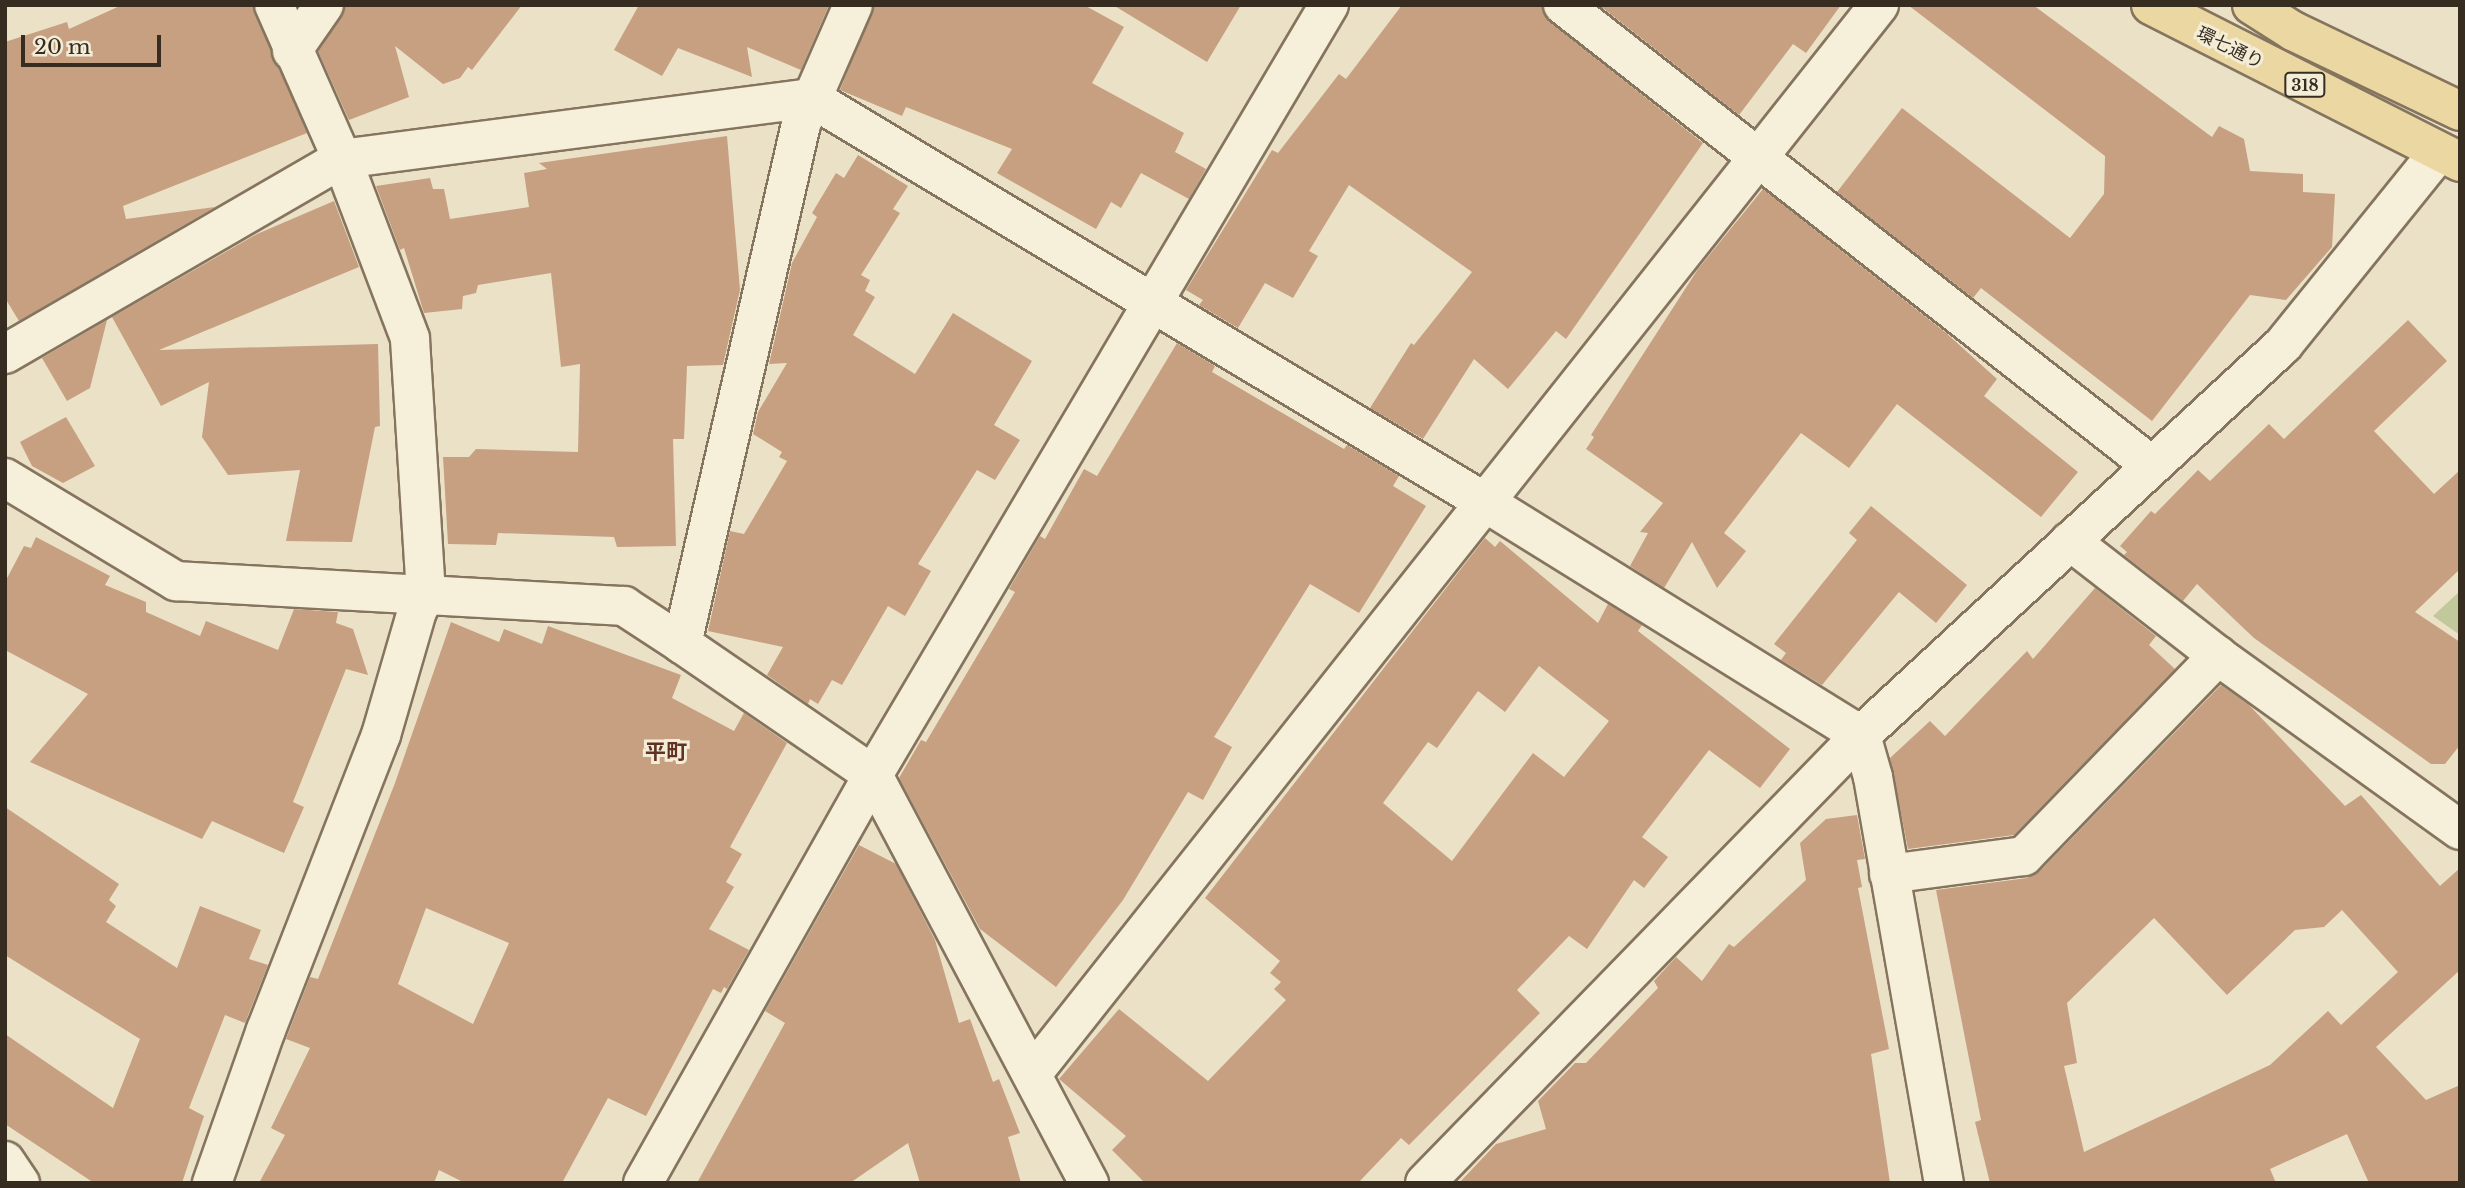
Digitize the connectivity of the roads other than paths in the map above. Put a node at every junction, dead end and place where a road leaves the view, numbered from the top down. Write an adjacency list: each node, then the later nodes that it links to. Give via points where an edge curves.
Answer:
1 (274, 5): 9 (street)
2 (324, 5): 9 (street)
3 (853, 5): 10 (street)
4 (1329, 5): 15 (street)
5 (1563, 5): 12 (street)
6 (1880, 5): 12 (street)
7 (2151, 5): 13 (main road, 環七通り / 318)
8 (2252, 5): 11 (main road, 318, via 2294,31)
9 (292, 51): 14 (street)
10 (811, 99): 14 (street); 15 (street); 22 (street)
11 (2460, 111)
12 (1761, 157): 17 (street); 19 (street)
13 (2449, 157): 17 (street, via 2283,345)
14 (342, 159): 16 (street); 21 (street, via 410,338)
15 (1151, 304): 19 (street); 25 (street)
16 (5, 354)
17 (2151, 465): 20 (street)
18 (5, 478): 21 (street, via 176,581)
19 (1483, 501): 24 (street); 28 (street)
20 (2070, 541): 23 (street); 24 (street)
21 (426, 594): 22 (street, via 624,606); 32 (street, via 416,611 381,735)
22 (682, 644): 25 (street)
23 (2218, 656): 26 (street); 27 (street, via 2024,856)
24 (1861, 735): 27 (street); 34 (street)
25 (873, 775): 28 (street); 30 (street)
26 (2460, 830)
27 (1889, 874): 35 (street)
28 (1032, 1074): 33 (street)
29 (5, 1161): 31 (street)
30 (648, 1181)
31 (20, 1183)
32 (212, 1183)
33 (1089, 1183)
34 (1425, 1183)
35 (1944, 1183)

